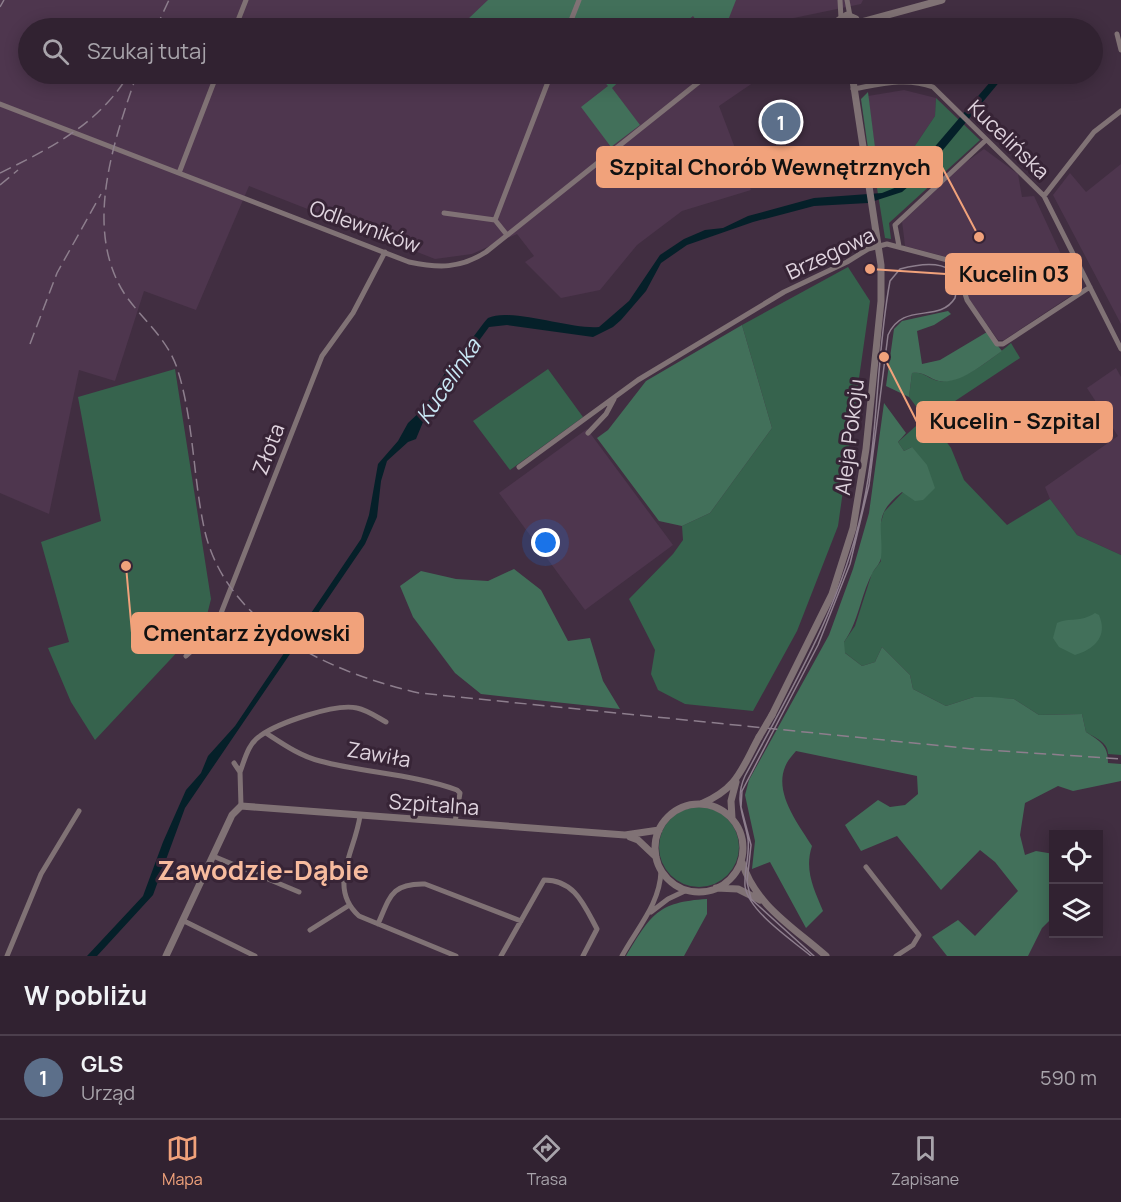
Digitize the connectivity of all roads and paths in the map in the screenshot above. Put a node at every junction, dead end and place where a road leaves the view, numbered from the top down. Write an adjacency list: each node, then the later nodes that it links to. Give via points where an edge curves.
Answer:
1 (246, 0): 7 (street)
2 (579, 0): 8 (street)
3 (840, 0): 9 (street)
4 (847, 0): 6 (street)
5 (942, 0): 11 (street)
6 (850, 16): 10 (street)
7 (239, 18)
8 (572, 18)
9 (838, 18)
10 (847, 18)
11 (884, 18)
12 (1117, 34): 13 (street)
13 (1121, 50)
14 (214, 84): 24 (street)
15 (547, 84): 27 (street)
16 (696, 84): 28 (street, Odlewników)
17 (853, 84): 20 (street, Aleja Pokoju)
18 (884, 84): 20 (street, Kucelińska)
19 (925, 84): 23 (street, Kucelińska, via 933,87)
20 (854, 89): 29 (street, Aleja Pokoju)
21 (0, 104): 24 (street, Odlewników)
22 (1121, 111): 25 (street, Kucelińska, via 1094,132)
23 (986, 140): 25 (street, Kucelińska); 30 (street, via 896,225)
24 (179, 173): 31 (street, Odlewników)
25 (1044, 196): 32 (street, Kucelińska)
26 (444, 213): 27 (street)
27 (495, 220): 28 (street)
28 (507, 235): 31 (street, Odlewników, via 474,260 452,267 409,262)
29 (879, 246): 30 (street, Brzegowa); 34 (street, Brzegowa, via 784,292); 42 (street, Aleja Pokoju, bridge, via 881,301 867,449 853,528 821,621)
30 (899, 246): 32 (street, Brzegowa, via 955,262 967,300 997,344 1003,344)
31 (385, 252): 37 (street, Złota, via 353,313 321,356 214,631)
32 (1090, 288): 33 (street, Kucelińska)
33 (1121, 350)
34 (615, 397): 35 (street, Brzegowa); 36 (street, Brzegowa)
35 (588, 433)
36 (519, 467)
37 (186, 656)
38 (386, 722): 39 (street, via 348,707 305,716)
39 (266, 733): 41 (street, via 250,746); 48 (street, Zawiła, via 319,761 424,779 457,790 460,793)
40 (234, 763): 41 (street)
41 (240, 772): 44 (street)
42 (736, 779): 43 (street, Aleja Pokoju, via 722,795); 47 (street, Aleja Pokoju)
43 (701, 804): 47 (street, via 721,809); 49 (street, via 673,812)
44 (241, 806): 46 (street, Szpitalna); 51 (street, via 232,815)
45 (79, 811): 66 (street, via 41,874)
46 (360, 816): 48 (street, Szpitalna); 60 (street, via 342,891)
47 (732, 818): 53 (street, via 741,836)
48 (455, 822): 50 (street, Szpitalna)
49 (659, 830): 50 (street, Szpitalna); 52 (street)
50 (625, 835): 52 (street, Szpitalna, via 638,840)
51 (213, 856): 58 (street); 62 (street)
52 (656, 857): 55 (street)
53 (742, 861): 56 (street, via 732,878); 59 (street, via 752,888)
54 (866, 867): 74 (street, via 919,935 913,945)
55 (661, 871): 57 (street); 61 (street, via 661,885)
56 (716, 888): 57 (street); 59 (street, via 738,890)
57 (687, 890): 61 (street)
58 (299, 892)
59 (762, 901): 73 (street)
60 (348, 906): 64 (street); 65 (street)
61 (645, 917): 72 (street)
62 (184, 921): 67 (street); 68 (street)
63 (521, 921): 64 (street, via 425,884 413,884 392,893); 70 (street); 71 (street, via 544,880 571,887 597,929)
64 (378, 924): 69 (street)
65 (310, 930)
66 (7, 956)
67 (166, 956)
68 (255, 956)
69 (456, 956)
70 (501, 956)
71 (583, 956)
72 (622, 956)
73 (826, 956)
74 (896, 956)

